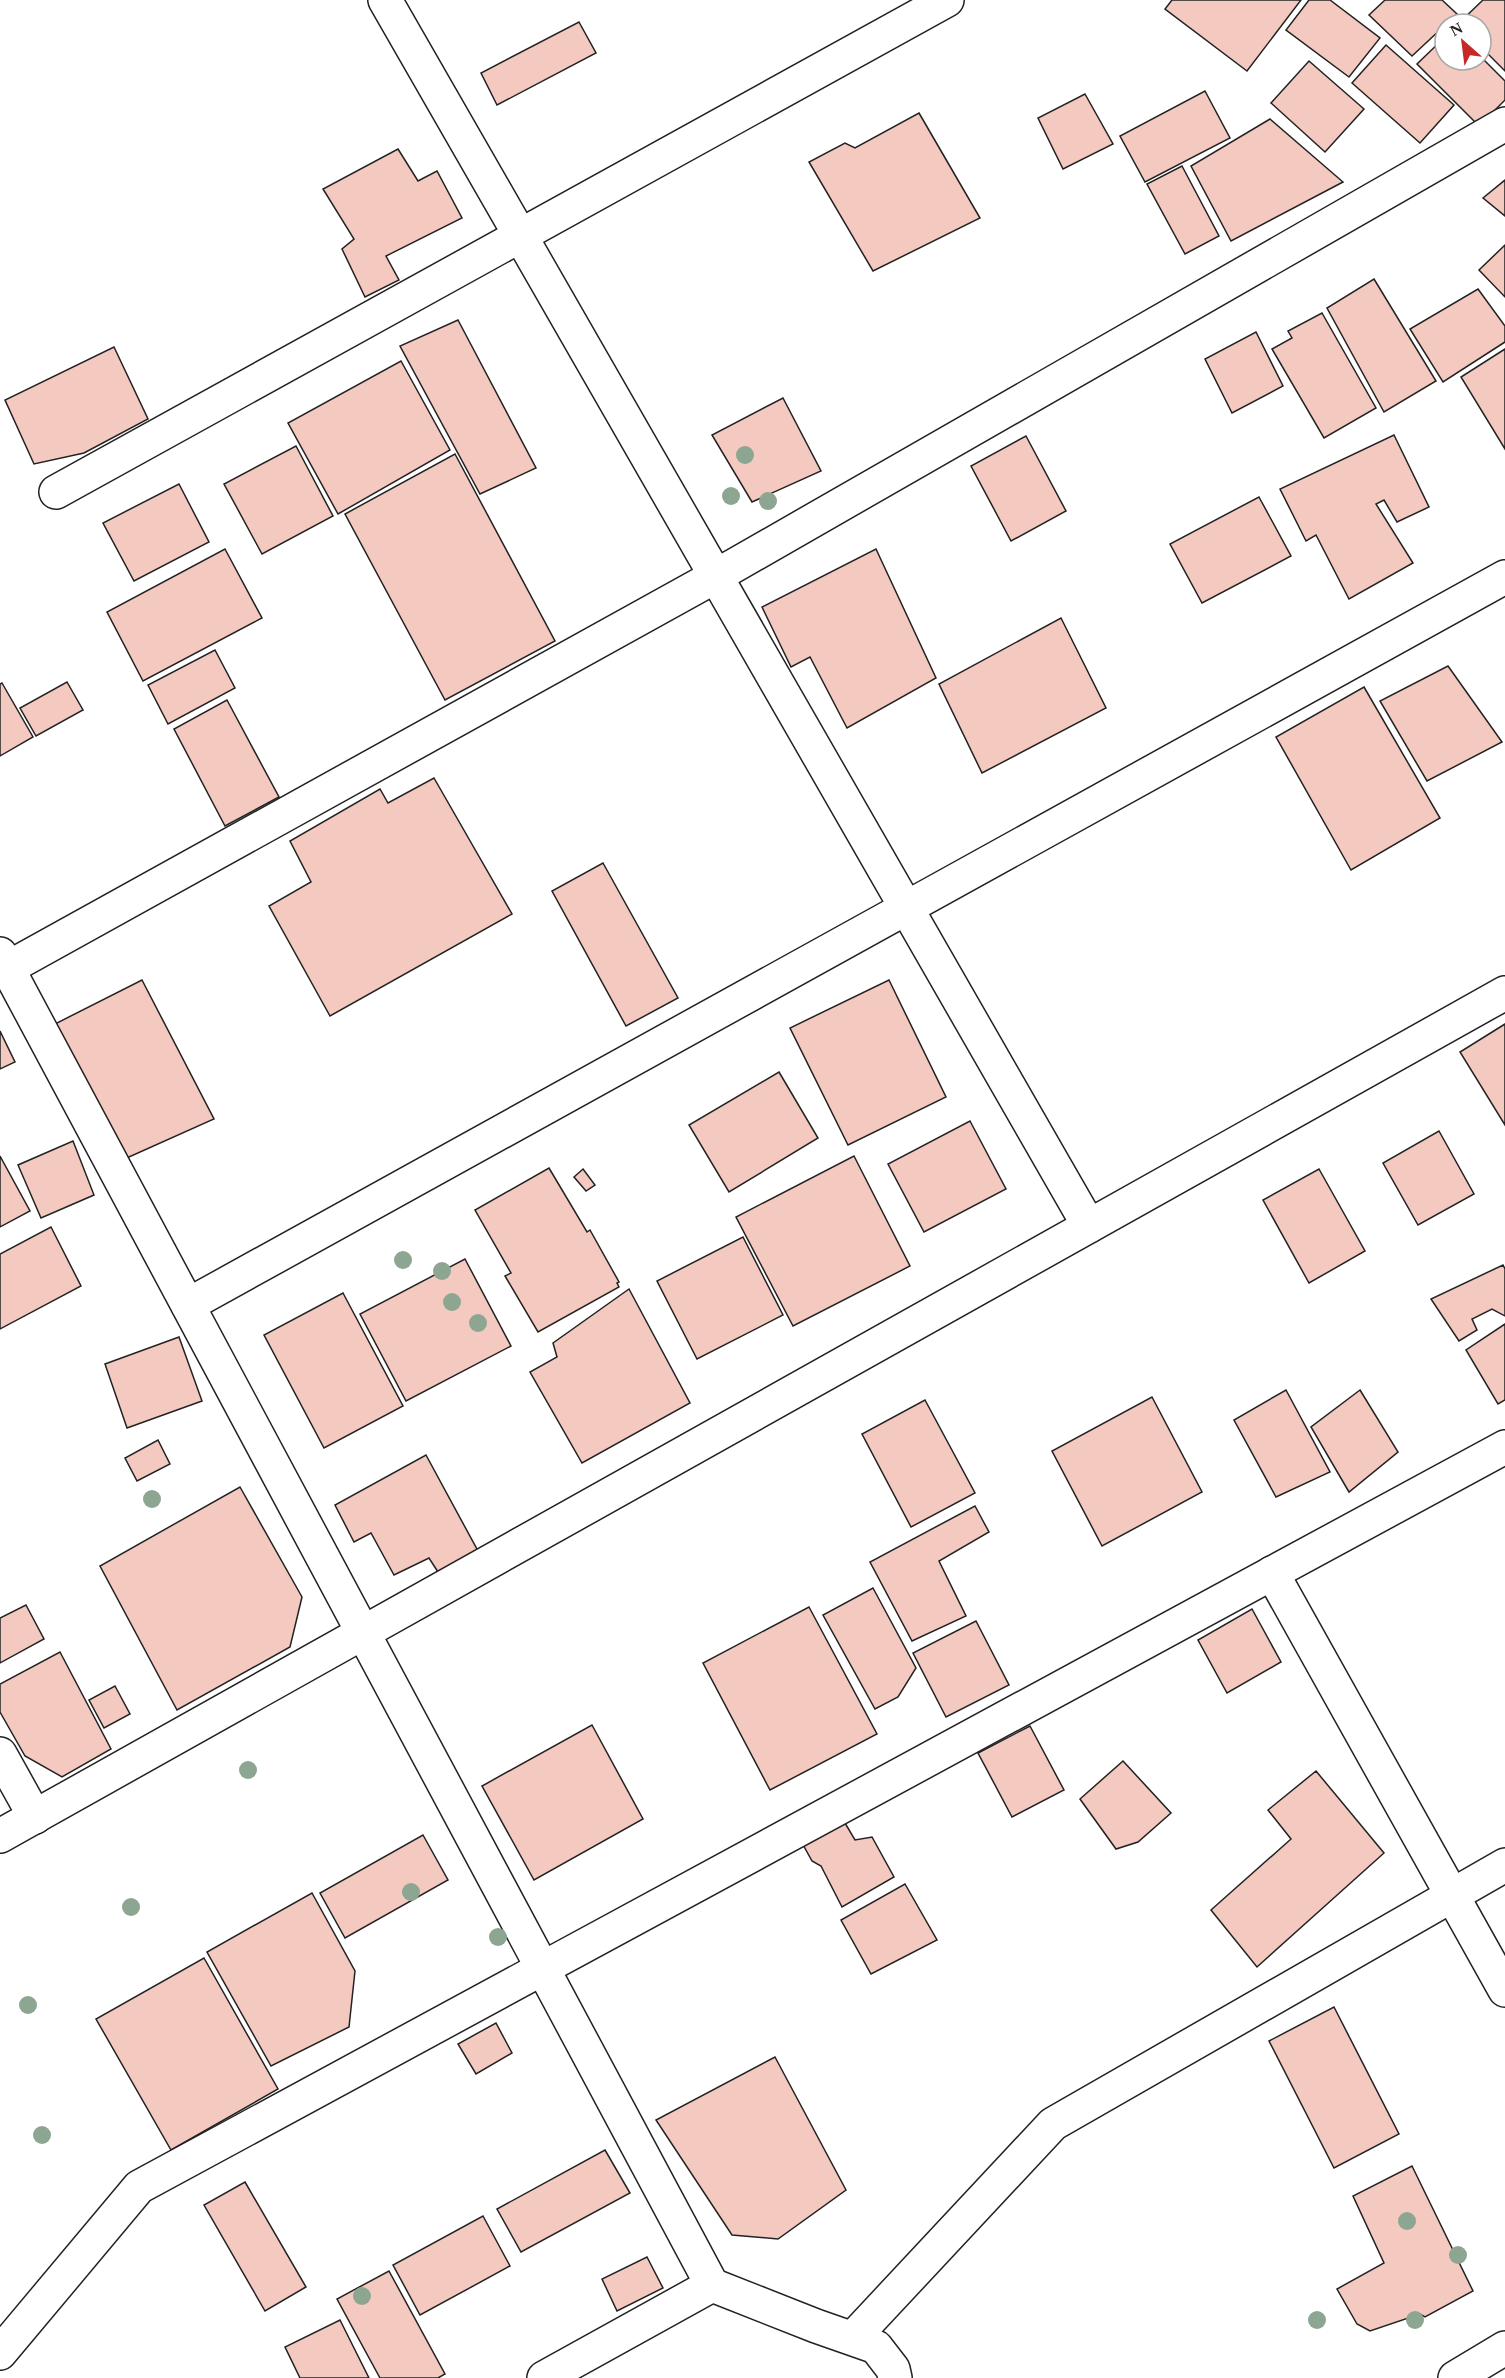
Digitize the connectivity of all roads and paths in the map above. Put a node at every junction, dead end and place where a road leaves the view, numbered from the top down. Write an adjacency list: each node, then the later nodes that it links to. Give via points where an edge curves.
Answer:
1 (385, 0): 4 (street)
2 (947, 0): 4 (street)
3 (1505, 124): 6 (street)
4 (521, 236): 5 (street); 6 (street)
5 (56, 492)
6 (716, 576): 8 (street); 9 (street)
7 (1505, 577): 8 (street)
8 (906, 908): 11 (street); 12 (street)
9 (4, 961): 12 (street)
10 (1505, 993): 11 (street)
11 (1089, 1226): 15 (street)
12 (188, 1305): 15 (street)
13 (1505, 1447): 14 (street)
14 (1272, 1573): 20 (street); 21 (street)
15 (363, 1632): 17 (street); 21 (street)
16 (0, 1754): 17 (street)
17 (35, 1817): 18 (street)
18 (0, 1836)
19 (1505, 1865): 20 (street)
20 (1452, 1895): 22 (street); 24 (street, via 1053,2124)
21 (543, 1968): 23 (street); 26 (street, via 138,2187)
22 (1505, 1990)
23 (712, 2284): 24 (street); 27 (street)
24 (853, 2338): 28 (street, via 876,2347)
25 (1505, 2348): 29 (street)
26 (0, 2353)
27 (544, 2378)
28 (895, 2378)
29 (1455, 2378)

